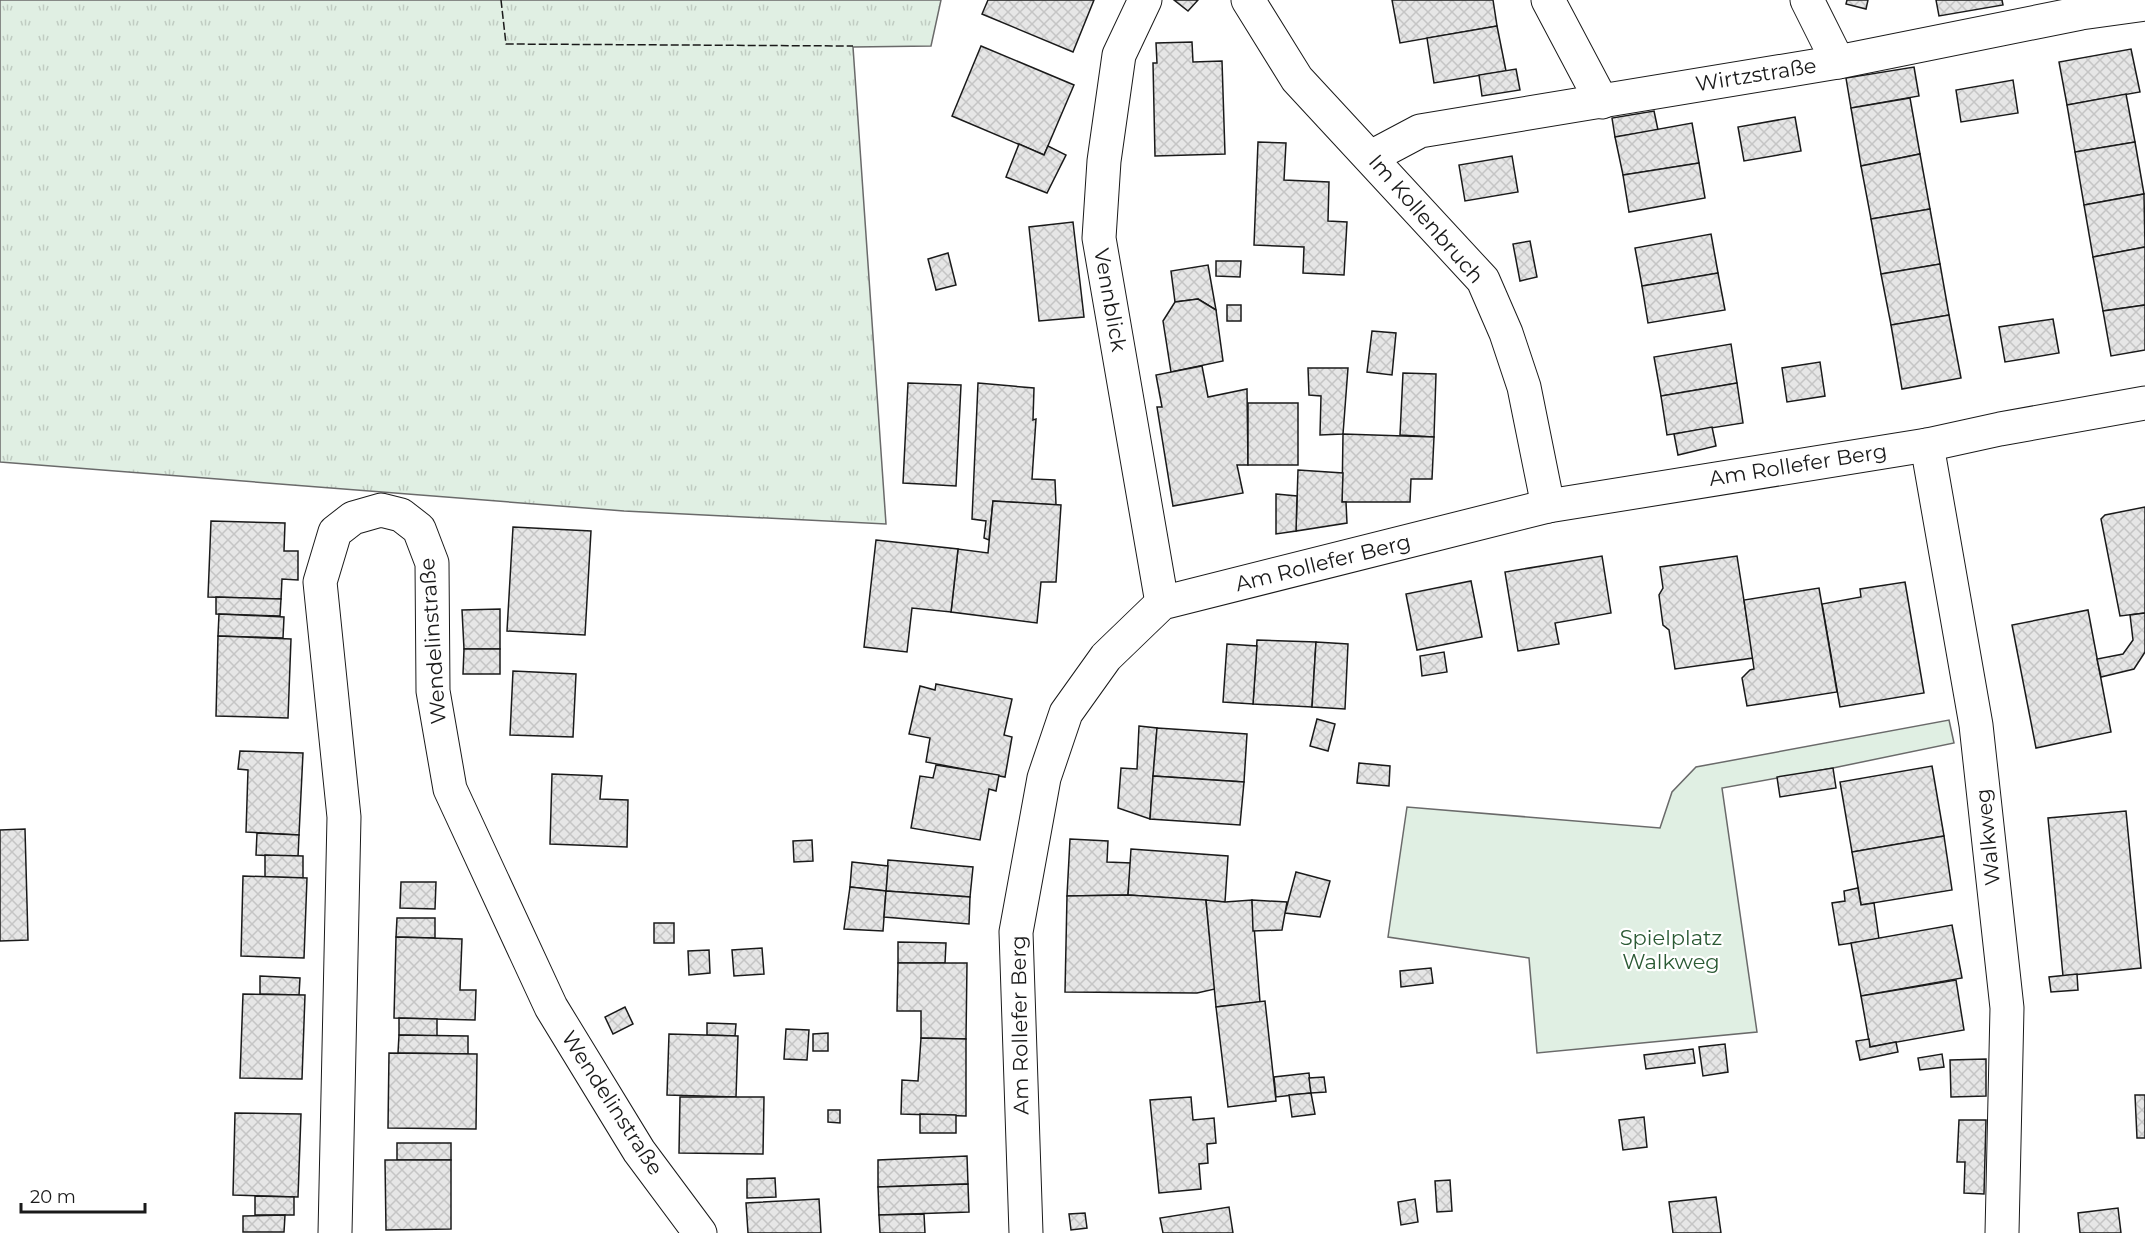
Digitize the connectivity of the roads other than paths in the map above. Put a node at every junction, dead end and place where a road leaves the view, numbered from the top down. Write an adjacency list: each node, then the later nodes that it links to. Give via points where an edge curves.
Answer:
1 (1144, 0): 13 (street, Vennblick, via 1119,55 1104,161 1099,238)
2 (1248, 0): 9 (street, Im Kollenbruch, via 1297,79)
3 (1548, 0): 8 (street)
4 (1807, 0): 7 (street)
5 (2145, 4): 6 (street, Wirtzstraße)
6 (2078, 7): 7 (street, Wirtzstraße)
7 (1838, 62): 8 (street, Wirtzstraße)
8 (1602, 102): 9 (street, Wirtzstraße, via 1420,131)
9 (1371, 157): 12 (street, Im Kollenbruch, via 1483,280 1524,387)
10 (2145, 403): 11 (street, Am Rollefer Berg)
11 (1927, 445): 12 (street, Am Rollefer Berg); 17 (street, Walkweg, via 1975,717 2007,1008)
12 (1548, 506): 13 (street, Am Rollefer Berg)
13 (1162, 603): 16 (street, Am Rollefer Berg, via 1106,657 1066,713 1044,778 1017,932)
14 (336, 1233): 15 (street, Wendelinstraße, via 344,817 320,582 335,532 353,518 381,510 401,515 419,530 432,563 433,691 450,789 551,1007 639,1151)
15 (700, 1233)
16 (1026, 1233)
17 (2002, 1233)

